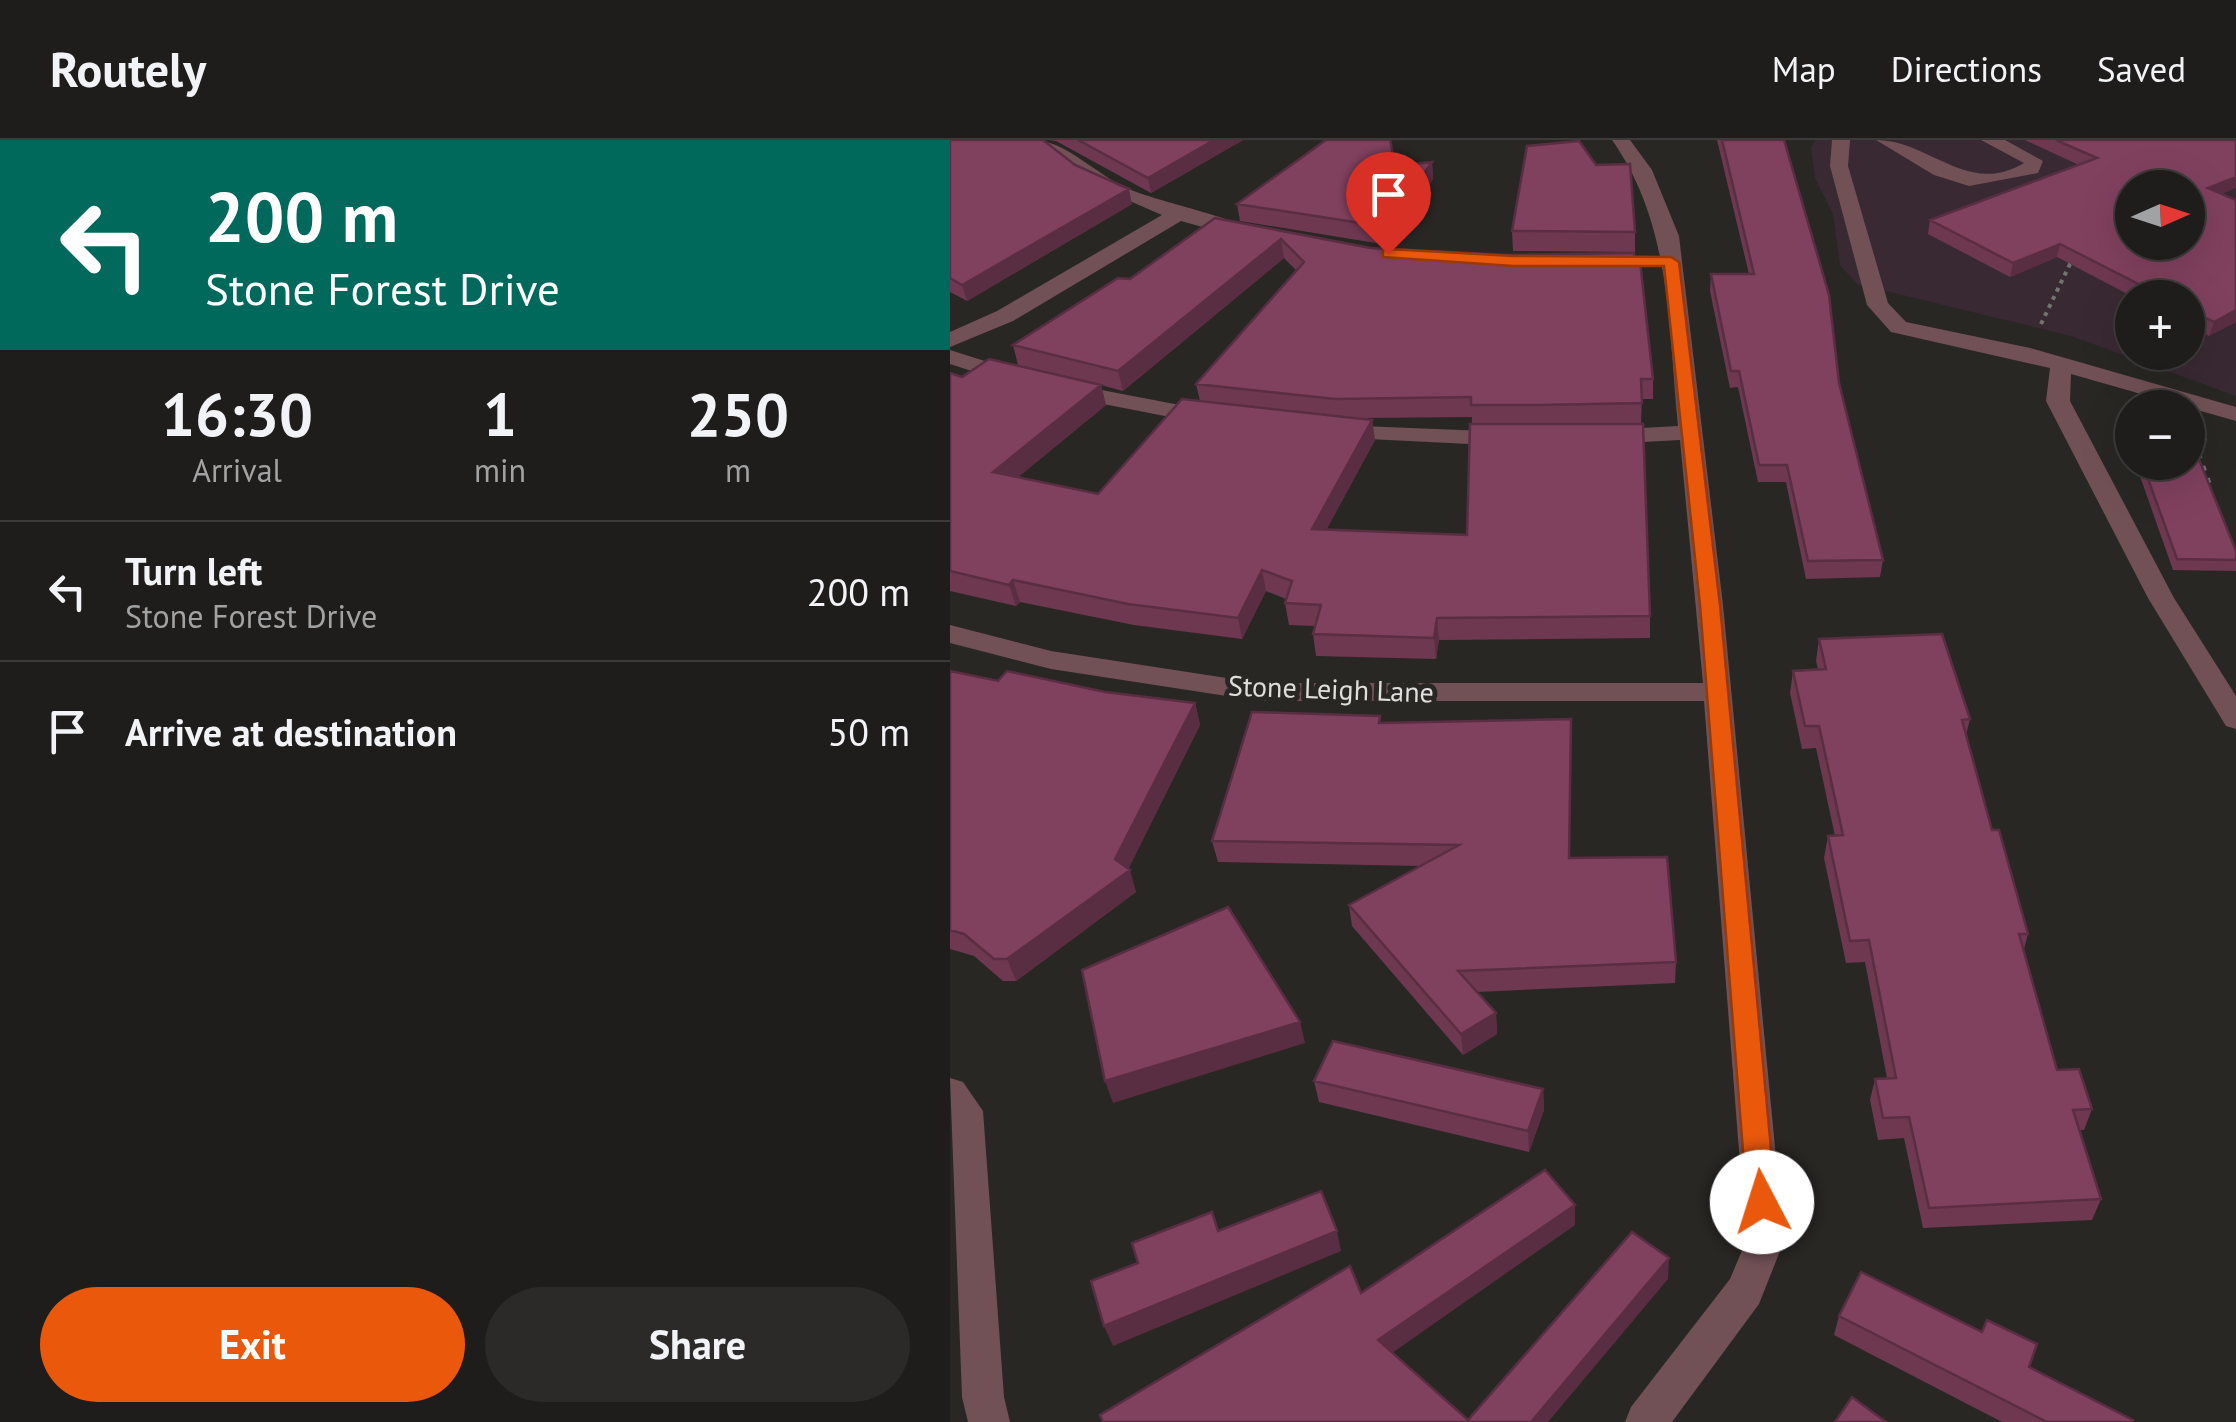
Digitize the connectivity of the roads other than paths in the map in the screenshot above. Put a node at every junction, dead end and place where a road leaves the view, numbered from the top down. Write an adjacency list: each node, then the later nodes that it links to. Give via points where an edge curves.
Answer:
1 (1042, 140): 6 (street, via 1104,184)
2 (1620, 140): 14 (street, via 1642,170 1669,236 1661,262)
3 (1842, 140): 10 (street, via 1839,166 1878,306 1899,326)
4 (1885, 140): 5 (street, via 1964,182 1988,184 2031,169 2034,160)
5 (2007, 142)
6 (1177, 215): 7 (street); 8 (street, via 1005,316)
7 (1276, 239)
8 (950, 340)
9 (950, 357): 12 (street, via 1110,401)
10 (2061, 365): 11 (street); 19 (street, via 2058,401 2161,598)
11 (2234, 414)
12 (1236, 422)
13 (1311, 430): 16 (street)
14 (1688, 433): 15 (street); 18 (street)
15 (1588, 438)
16 (1534, 439)
17 (950, 634): 18 (street, Stone Leigh Lane, via 1051,660 1260,692)
18 (1718, 692): 22 (street, via 1765,1241 1745,1292)
19 (2236, 719)
20 (950, 1093): 21 (street, via 966,1110)
21 (989, 1422)
22 (1646, 1422)

